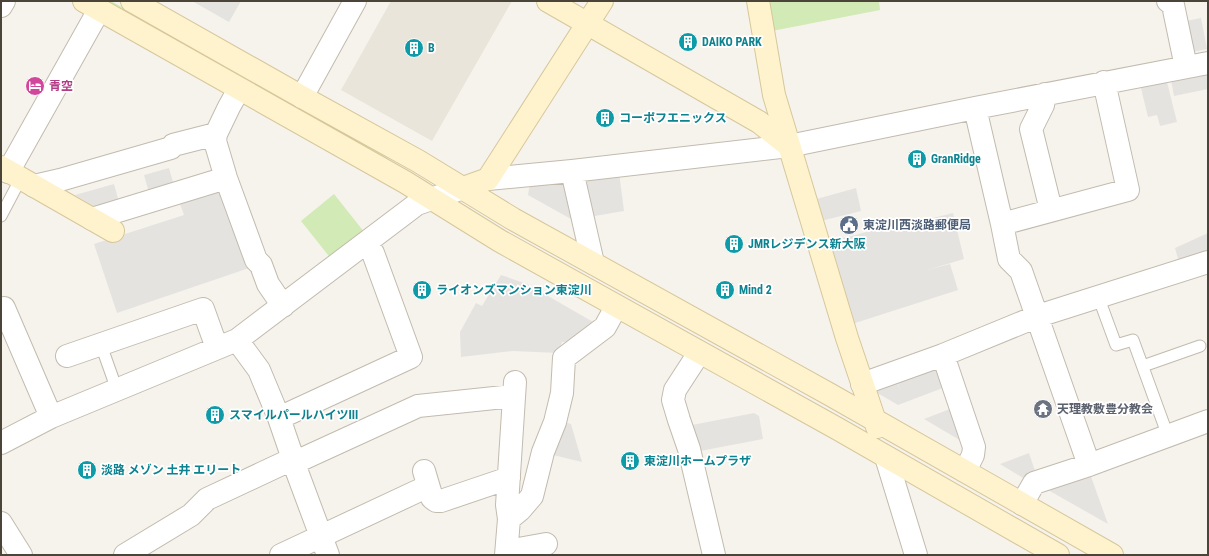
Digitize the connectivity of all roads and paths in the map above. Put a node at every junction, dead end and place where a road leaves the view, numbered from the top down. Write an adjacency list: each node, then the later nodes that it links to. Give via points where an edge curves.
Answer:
1 (4, 1): 9 (street)
2 (132, 1): 16 (street)
3 (355, 1): 16 (street)
4 (548, 1): 10 (street)
5 (602, 1): 10 (street)
6 (758, 1): 19 (street, via 774,95)
7 (1168, 1): 12 (street, via 1173,5)
8 (91, 5): 14 (street); 21 (street)
9 (1, 6)
10 (587, 23): 19 (street, via 759,122); 23 (street)
11 (1208, 63): 12 (street)
12 (1186, 67): 13 (street)
13 (1104, 82): 15 (street); 26 (street, via 1128,190)
14 (239, 89): 18 (street); 25 (street)
15 (1045, 94): 17 (street); 26 (street, via 1032,129)
16 (302, 97): 24 (street)
17 (975, 108): 19 (street); 29 (street)
18 (216, 134): 21 (street, via 60,180); 22 (street, via 215,141)
19 (789, 146): 20 (street); 47 (street)
20 (572, 171): 23 (street); 33 (street)
21 (16, 176): 27 (lane); 28 (street)
22 (226, 178): 28 (street); 35 (street, via 256,260)
23 (488, 179): 24 (street)
24 (463, 188): 25 (street); 33 (street)
25 (432, 199): 31 (street, via 417,204); 36 (street)
26 (1051, 210): 29 (street)
27 (1, 216)
28 (92, 219): 30 (street)
29 (1002, 224): 37 (street, via 1009,259 1021,271)
30 (113, 231)
31 (366, 243): 35 (street); 50 (street, via 373,253 411,357)
32 (1208, 262): 34 (street)
33 (593, 263): 51 (street)
34 (1098, 296): 37 (street); 46 (lane, via 1116,345 1133,340)
35 (283, 306): 39 (street)
36 (616, 307): 43 (street); 63 (street, via 605,327 564,358 562,393 532,496)
37 (1038, 316): 44 (street); 57 (street)
38 (6, 320): 49 (street)
39 (237, 340): 42 (street); 50 (street, via 259,370)
40 (100, 345): 42 (street, via 203,309); 45 (street); 48 (lane)
41 (1200, 346): 46 (lane)
42 (217, 348): 48 (street)
43 (699, 353): 55 (street); 71 (street, via 675,390 673,400 690,449)
44 (943, 355): 47 (street); 59 (street, via 974,447)
45 (67, 356)
46 (1143, 366): 53 (lane)
47 (862, 384): 51 (street)
48 (117, 390): 49 (street)
49 (51, 417): 54 (street)
50 (279, 418): 56 (street)
51 (875, 421): 55 (street); 59 (street)
52 (1208, 421): 53 (street)
53 (1168, 436): 57 (street)
54 (1, 443)
55 (886, 457): 72 (street); 73 (street)
56 (293, 461): 60 (street, via 298,461 418,406 515,389); 66 (street); 69 (street, via 207,499 191,514)
57 (1089, 465): 62 (street, via 1034,483)
58 (424, 471): 61 (street)
59 (965, 471): 62 (street)
60 (509, 478): 61 (street, via 441,501 432,498); 63 (street)
61 (430, 491): 66 (street, via 422,489)
62 (1022, 504): 74 (street)
63 (509, 519): 67 (street)
64 (1, 523): 68 (street)
65 (546, 544): 67 (street)
66 (324, 545): 70 (street)
67 (506, 553)
68 (21, 555)
69 (125, 555)
70 (281, 555)
71 (714, 555)
72 (916, 555)
73 (1058, 555)
74 (1112, 555)

